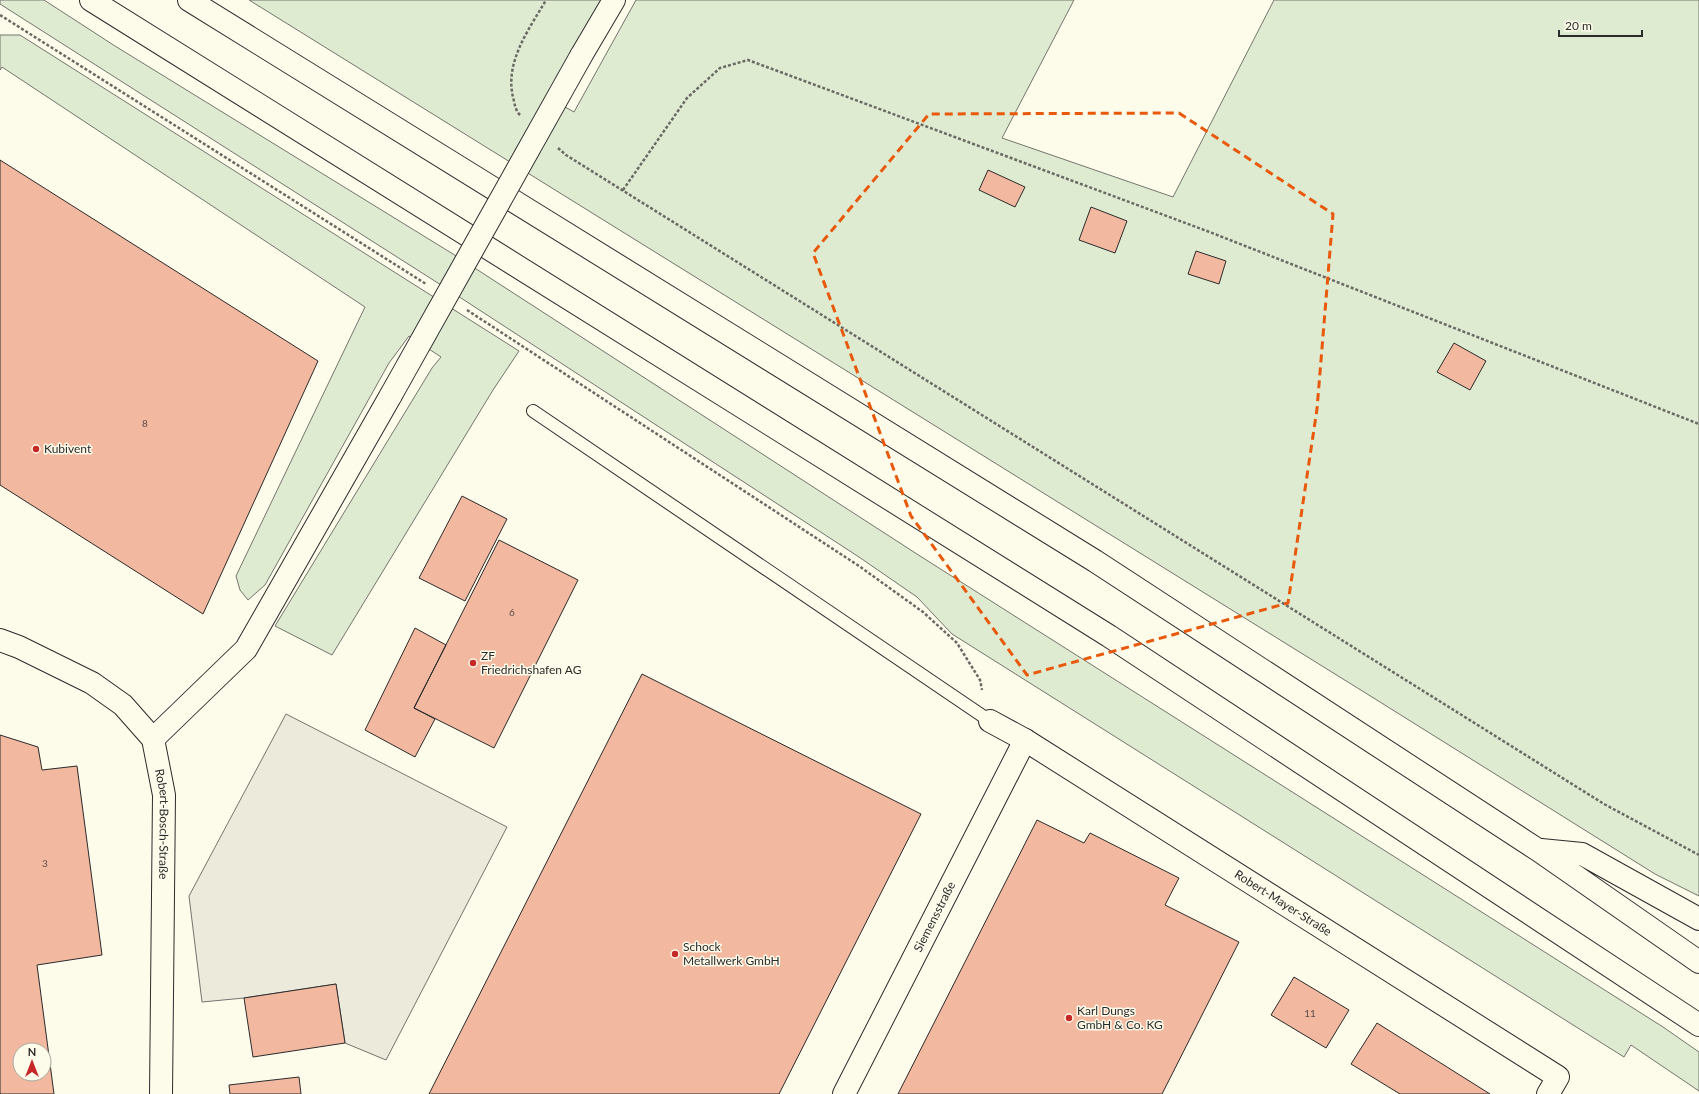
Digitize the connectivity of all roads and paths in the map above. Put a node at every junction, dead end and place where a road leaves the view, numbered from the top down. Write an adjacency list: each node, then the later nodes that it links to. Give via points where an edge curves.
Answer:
1 (91, 0): 21 (main road, via 1109,636)
2 (189, 0): 17 (main road, via 1095,561)
3 (546, 0): 6 (path, via 516,53 510,88 517,112)
4 (614, 0): 15 (main road, bridge, via 246,649)
5 (0, 15): 9 (path)
6 (522, 117)
7 (555, 146): 8 (path)
8 (623, 190): 12 (path, via 687,98 720,68 748,60 1207,231); 18 (path, via 1604,804)
9 (428, 285)
10 (461, 307): 14 (path, via 859,566 923,612 957,643 980,680)
11 (533, 411): 14 (lane)
12 (1699, 424)
13 (0, 640): 15 (main road, Robert-Bosch-Straße, via 20,647 92,683 123,705)
14 (990, 721): 16 (main road, Robert-Mayer-Straße)
15 (153, 740): 22 (main road, Robert-Bosch-Straße, via 164,795)
16 (1025, 740): 23 (main road, Siemensstraße); 24 (main road, Robert-Mayer-Straße, via 1558,1077)
17 (1538, 850): 19 (main road, via 1582,854); 20 (main road)
18 (1699, 854)
19 (1699, 919)
20 (1699, 962)
21 (1697, 1024)
22 (161, 1094)
23 (844, 1094)
24 (1548, 1094)

